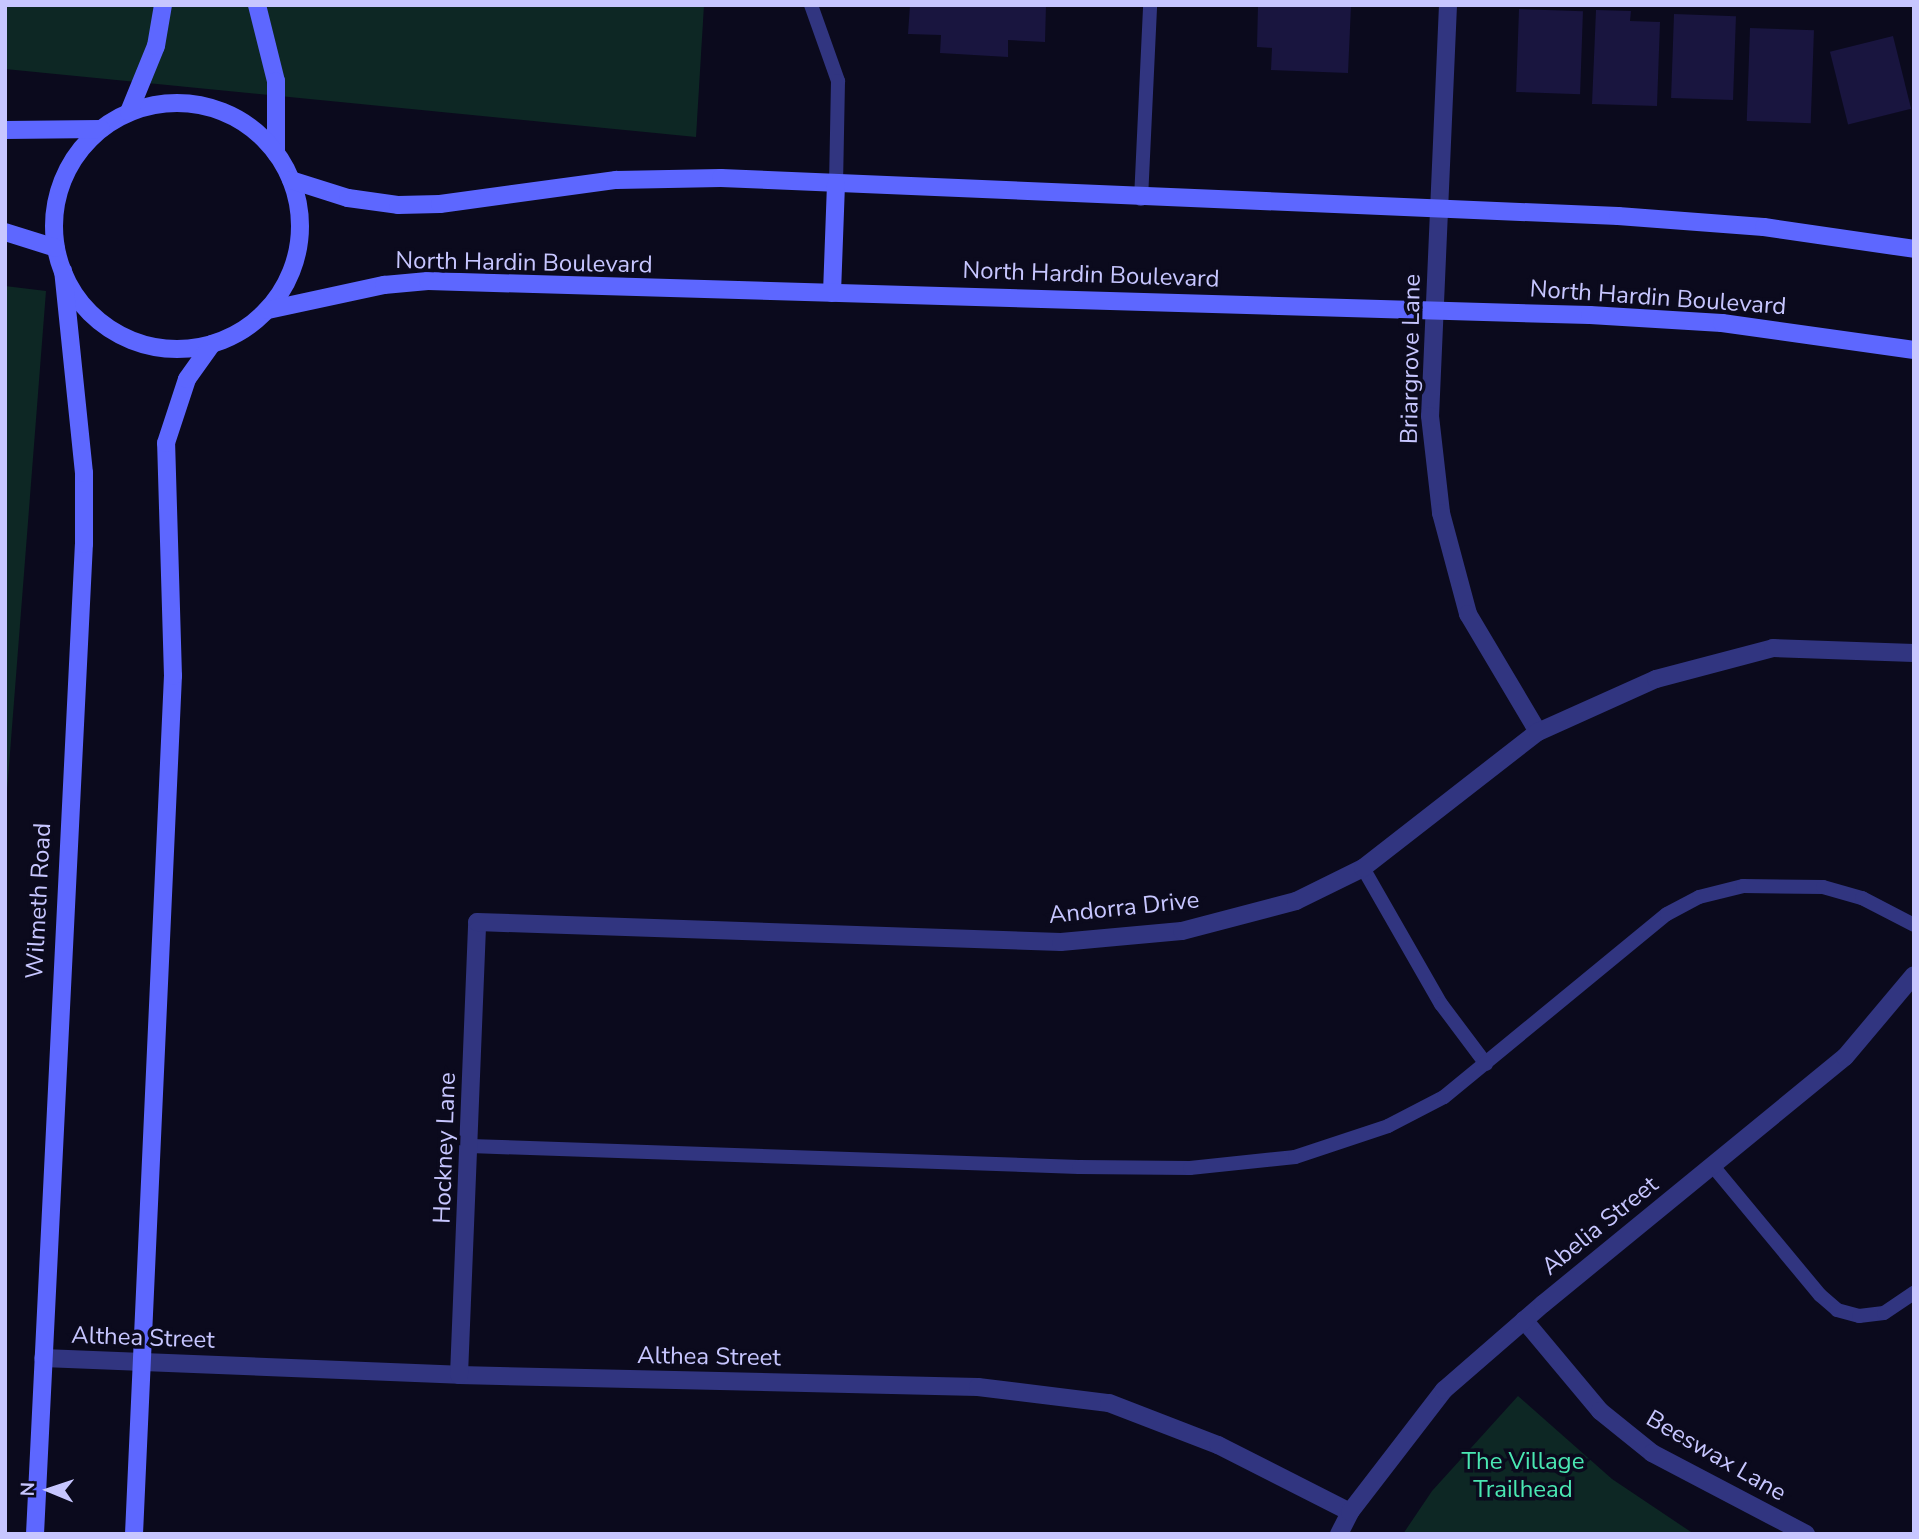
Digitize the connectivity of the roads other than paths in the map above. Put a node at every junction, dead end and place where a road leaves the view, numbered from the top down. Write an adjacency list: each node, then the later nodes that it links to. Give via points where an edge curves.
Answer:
1 (163, 5): 6 (main road, via 156,46)
2 (257, 5): 9 (main road, via 276,81)
3 (811, 5): 11 (lane, via 838,81)
4 (1150, 5): 12 (lane)
5 (1448, 5): 13 (street, Briargrove Lane)
6 (129, 112): 7 (main road); 9 (main road, via 154,104 205,105 251,127)
7 (101, 129): 8 (main road); 15 (main road, via 72,162 61,186 55,211)
8 (5, 130)
9 (276, 153): 10 (main road)
10 (291, 180): 11 (main road, via 348,198 398,205 440,204 616,180); 20 (main road, via 300,215 299,241 294,266)
11 (836, 184): 12 (main road); 18 (main road)
12 (1140, 199): 13 (main road)
13 (1439, 209): 16 (main road, via 1694,221); 19 (street, Briargrove Lane)
14 (5, 232): 15 (main road)
15 (56, 248): 17 (main road)
16 (1914, 249)
17 (63, 271): 21 (main road, via 84,307 125,338 175,350); 34 (main road, Wilmeth Road, via 84,472 84,544)
18 (832, 293): 19 (main road, North Hardin Boulevard); 20 (main road, North Hardin Boulevard, via 428,281 384,285)
19 (1435, 309): 22 (main road, North Hardin Boulevard, via 1722,323); 24 (street, Briargrove Lane, via 1430,416 1441,513 1468,614)
20 (268, 310): 21 (main road, via 248,327)
21 (212, 344): 35 (main road, via 187,379 166,443 173,676)
22 (1914, 351)
23 (1914, 653): 24 (street, Andorra Drive, via 1773,648 1656,679)
24 (1538, 732): 25 (street, Andorra Drive)
25 (1363, 868): 26 (street, Andorra Drive, via 1296,901 1182,931 1061,942); 29 (lane, via 1441,1004)
26 (477, 922): 30 (street, Hockney Lane)
27 (1914, 925): 29 (lane, via 1861,898 1823,887 1743,886 1699,897 1667,914)
28 (1914, 975): 31 (street, Abelia Street, via 1845,1057)
29 (1486, 1064): 30 (lane, via 1444,1097 1388,1126 1306,1154 1243,1164 1079,1167)
30 (470, 1146): 36 (street, Hockney Lane)
31 (1712, 1165): 32 (lane, via 1837,1310 1859,1316 1884,1313); 33 (street, Abelia Street)
32 (1914, 1293)
33 (1524, 1320): 37 (street, Abelia Street, via 1444,1391); 41 (street, Beeswax Lane, via 1600,1411 1652,1452)
34 (43, 1358): 35 (street, Althea Street); 38 (main road, Wilmeth Road)
35 (142, 1363): 36 (street, Althea Street); 39 (main road)
36 (459, 1375): 37 (street, Althea Street, via 978,1387 1109,1403 1218,1445)
37 (1350, 1512): 40 (street, Abelia Street)
38 (35, 1534)
39 (134, 1534)
40 (1339, 1534)
41 (1806, 1534)

